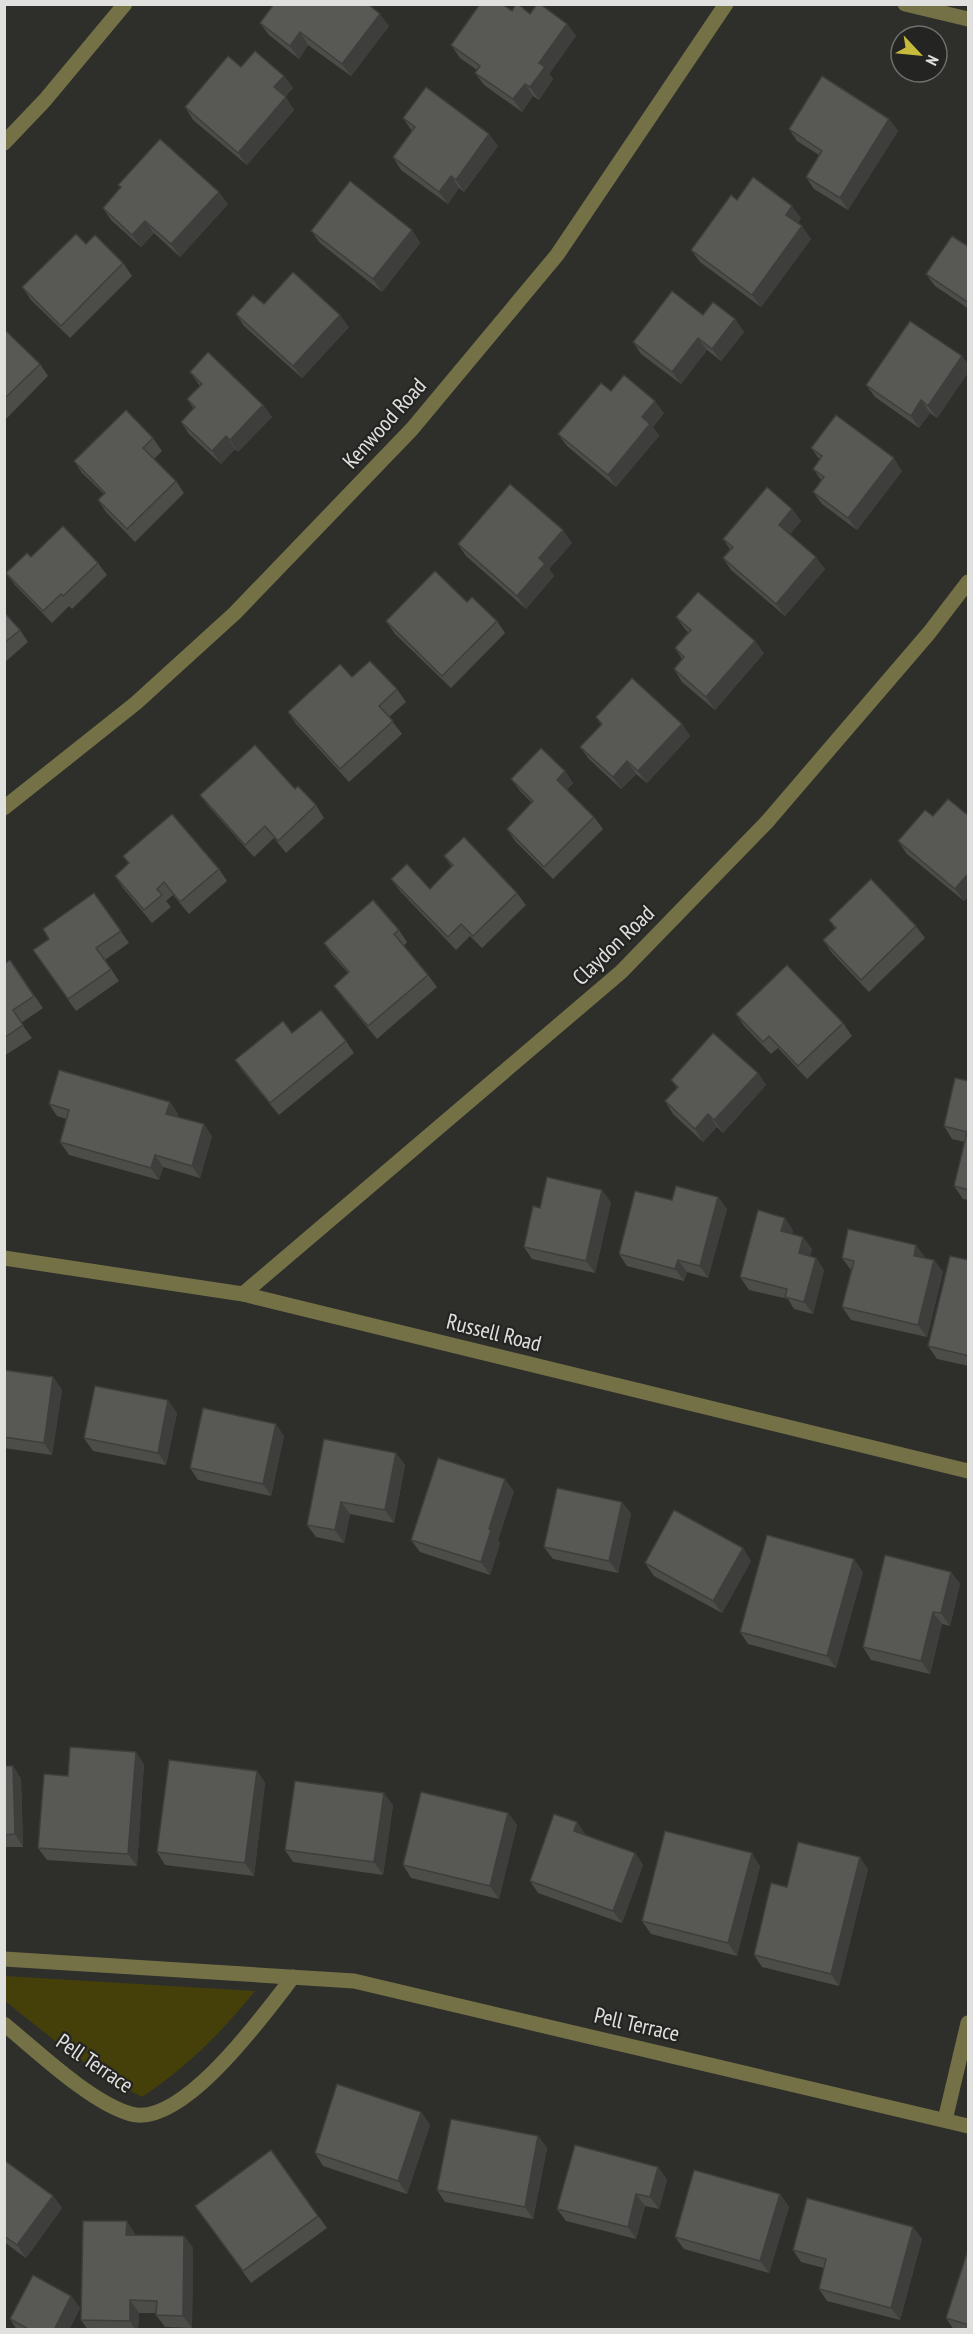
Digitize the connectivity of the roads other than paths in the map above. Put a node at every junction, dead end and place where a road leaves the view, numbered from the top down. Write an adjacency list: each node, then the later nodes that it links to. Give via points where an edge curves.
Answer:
1 (125, 4): 5 (street)
2 (726, 4): 7 (street, Kenwood Road, via 557,255 412,429 235,613 136,703)
3 (905, 4): 4 (street)
4 (969, 20)
5 (4, 143)
6 (969, 582): 9 (street, Claydon Road, via 765,823 621,972)
7 (4, 807)
8 (4, 1258): 9 (street, Russell Road)
9 (243, 1294): 10 (street, Russell Road)
10 (969, 1471)
11 (4, 1959): 12 (street, Pell Terrace)
12 (293, 1977): 14 (street, Pell Terrace, via 232,2054 198,2086 149,2114 133,2114 113,2106 64,2075); 15 (street, Pell Terrace, via 354,1981)
13 (969, 2023): 15 (street)
14 (4, 2024)
15 (945, 2120): 16 (street, Pell Terrace)
16 (969, 2126)

